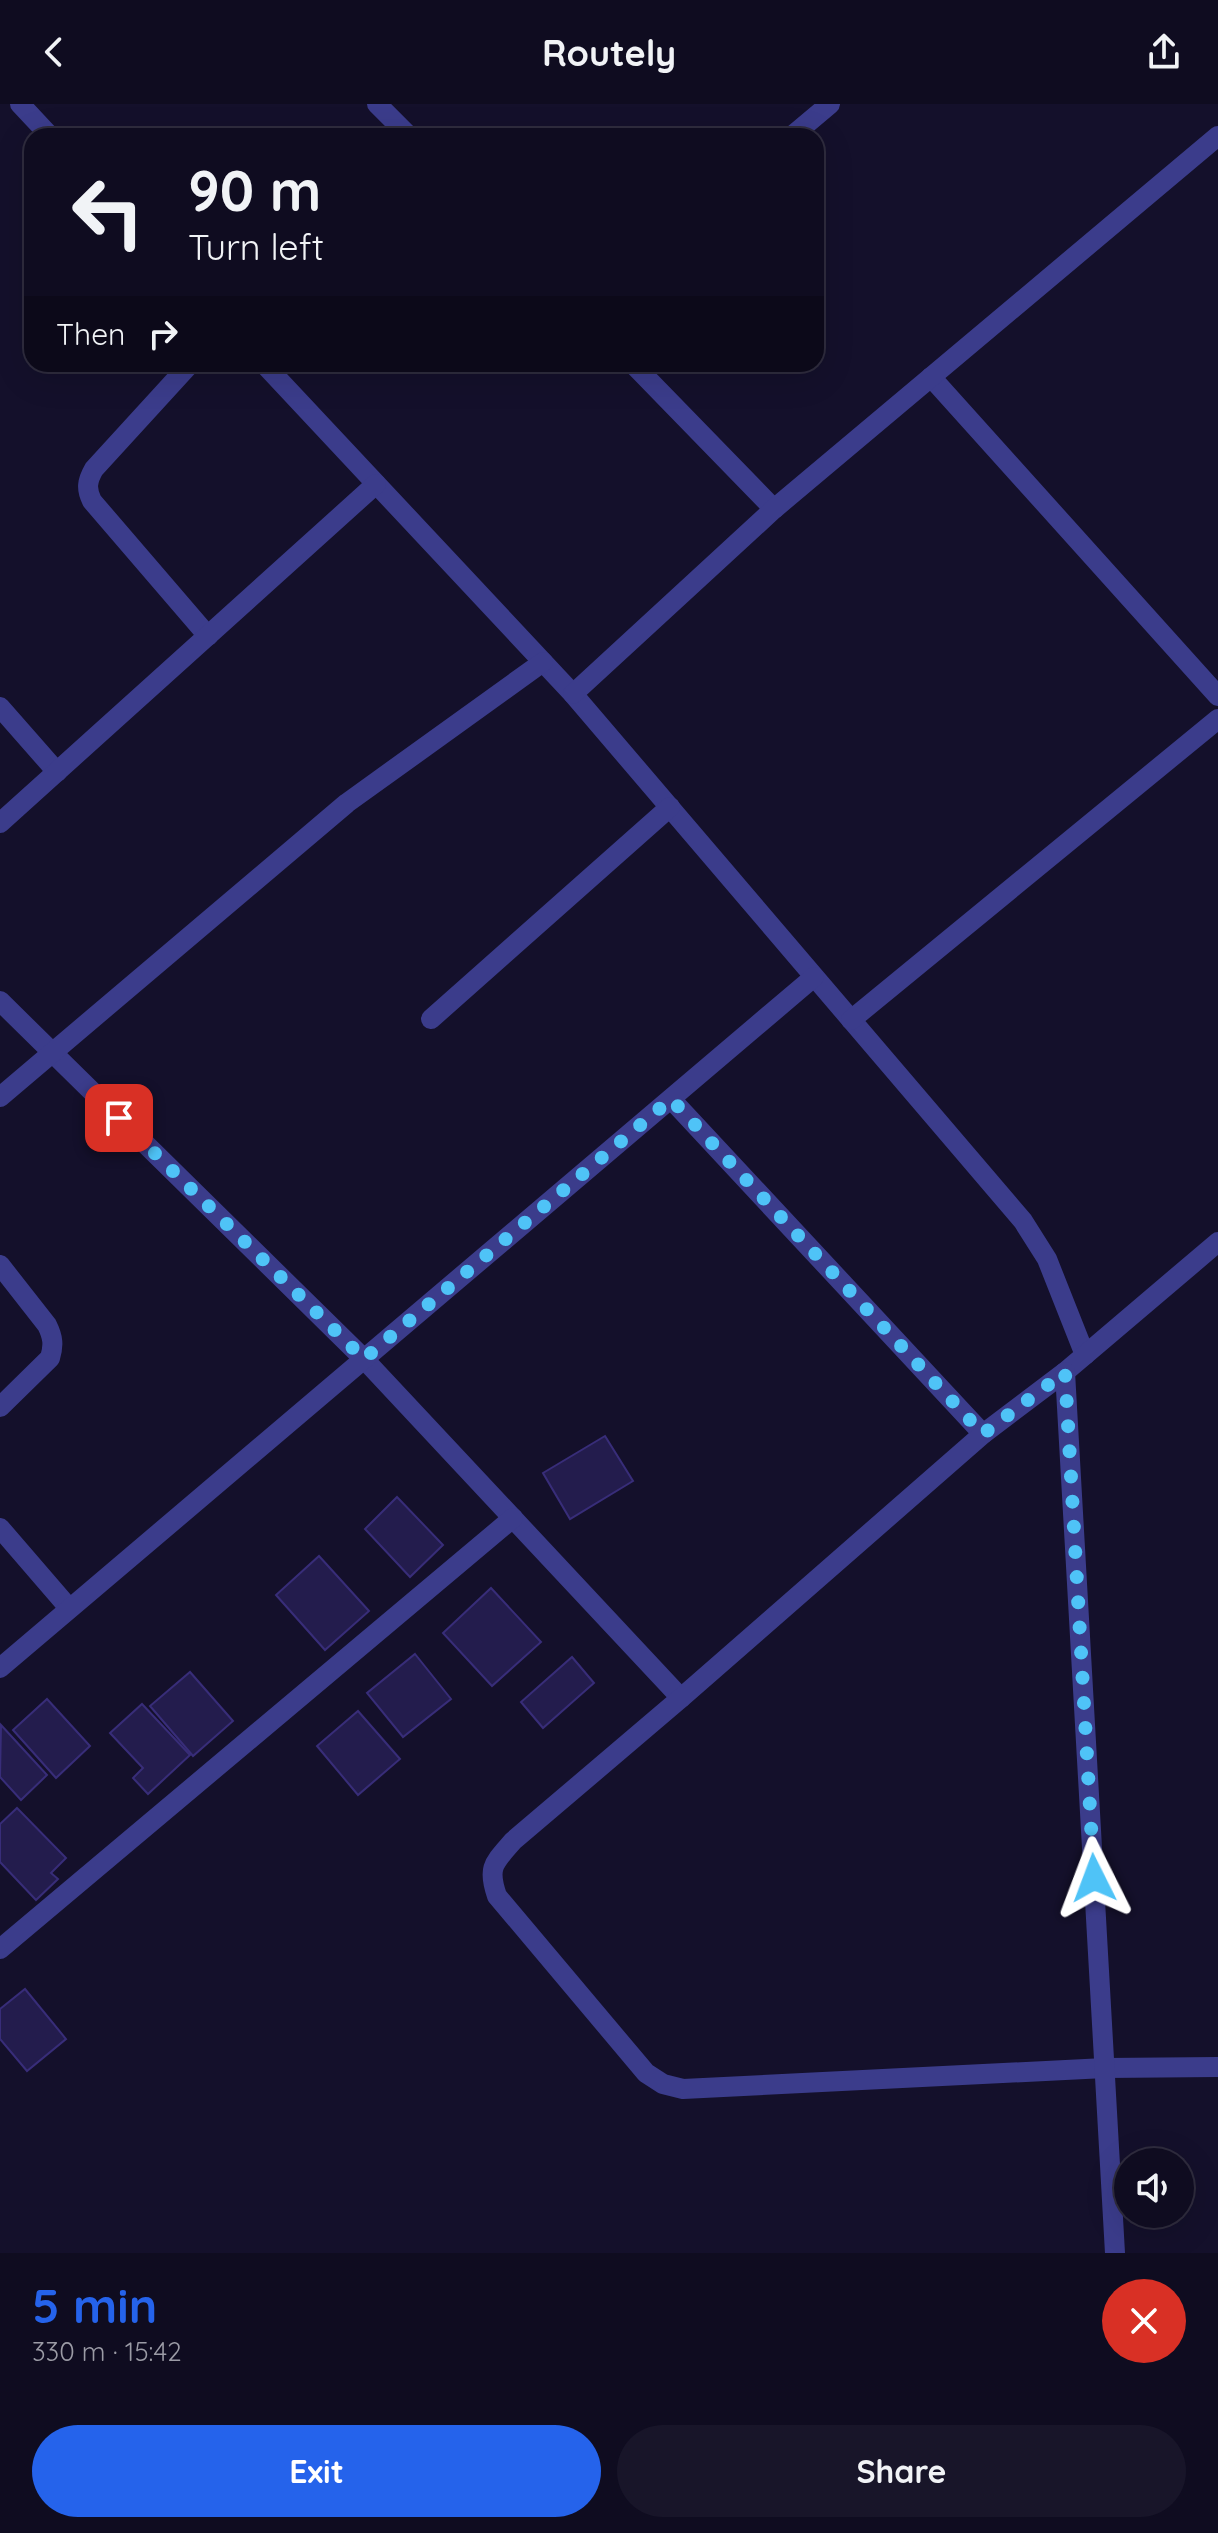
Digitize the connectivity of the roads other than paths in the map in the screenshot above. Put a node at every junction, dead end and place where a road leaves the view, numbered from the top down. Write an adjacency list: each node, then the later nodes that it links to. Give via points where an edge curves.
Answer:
1 (20, 104): 4 (street)
2 (377, 104): 5 (street)
3 (830, 104): 6 (street)
4 (42, 128)
5 (401, 128)
6 (802, 128)
7 (1218, 136): 11 (street)
8 (183, 372): 14 (street, via 94,469 87,491)
9 (271, 372): 12 (street)
10 (641, 372): 13 (street)
11 (931, 377): 13 (street); 17 (street)
12 (376, 484): 14 (street); 15 (street)
13 (774, 509): 16 (street)
14 (208, 636): 20 (street)
15 (543, 662): 16 (street); 27 (street, via 347,803)
16 (573, 694): 21 (street)
17 (1218, 696)
18 (0, 707): 20 (street)
19 (1218, 719): 26 (street)
20 (57, 772): 22 (street)
21 (670, 807): 23 (street); 25 (street)
22 (0, 823)
23 (814, 977): 26 (street); 29 (street)
24 (0, 1001): 27 (street)
25 (431, 1019)
26 (851, 1020): 32 (street, via 1037,1240)
27 (52, 1052): 28 (street); 33 (street)
28 (0, 1097)
29 (671, 1099): 33 (street); 36 (street)
30 (1218, 1242): 32 (street)
31 (0, 1265): 35 (street, via 47,1325 53,1348 50,1358)
32 (1085, 1355): 34 (street)
33 (364, 1359): 37 (street); 39 (street)
34 (1065, 1372): 36 (street); 44 (street)
35 (0, 1407)
36 (983, 1434): 41 (street)
37 (513, 1518): 41 (street); 42 (street)
38 (0, 1528): 39 (street)
39 (69, 1608): 40 (street)
40 (0, 1668)
41 (681, 1698): 44 (street, via 513,1841 496,1860 491,1877 497,1896 646,2073 683,2089)
42 (0, 1949)
43 (1218, 2067): 44 (street)
44 (1105, 2068): 45 (street)
45 (1115, 2253)

